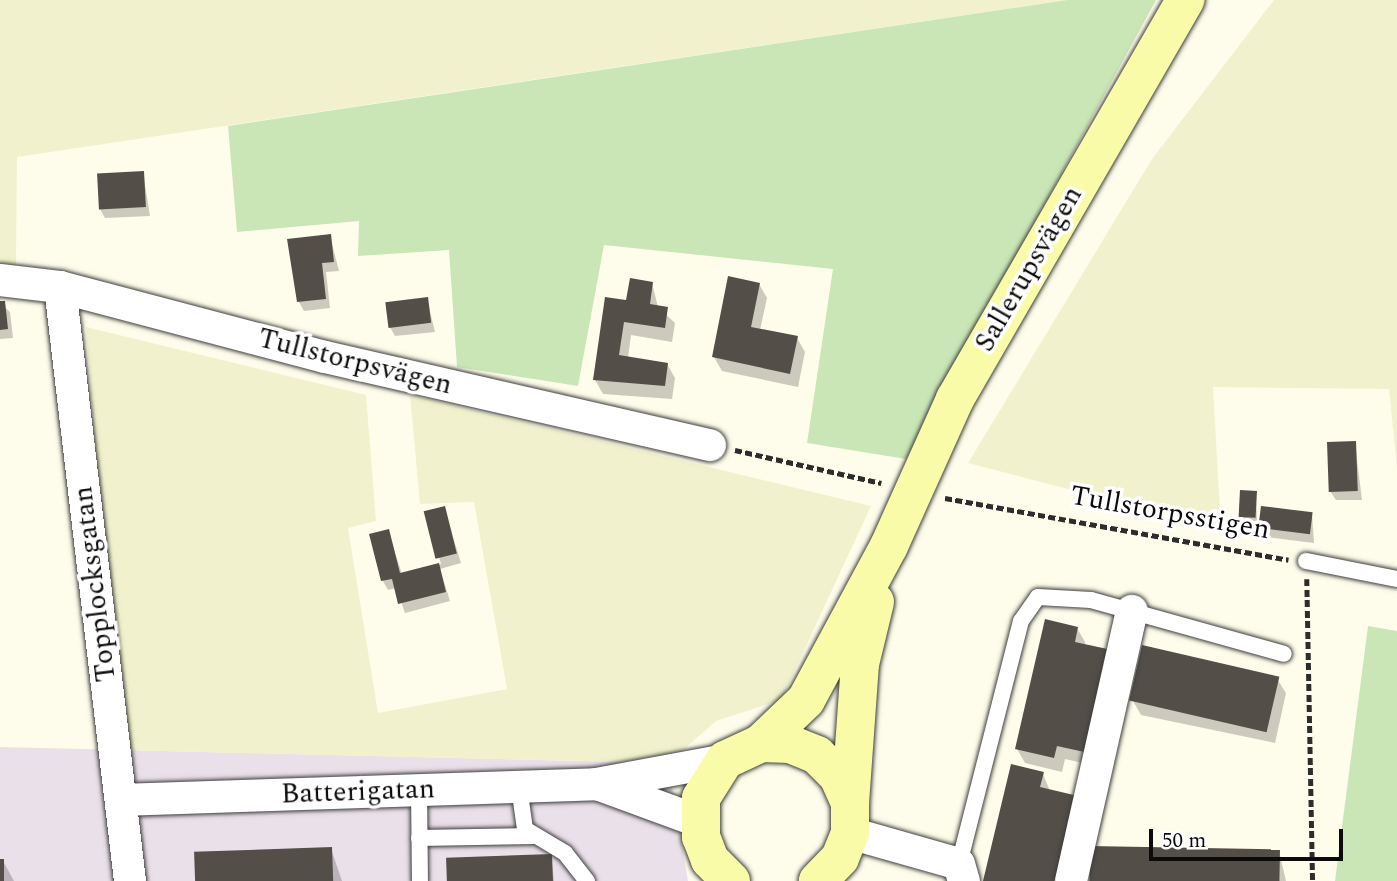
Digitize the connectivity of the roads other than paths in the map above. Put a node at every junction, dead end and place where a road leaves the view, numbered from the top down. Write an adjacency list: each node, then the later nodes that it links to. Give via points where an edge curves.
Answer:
1 (1185, 0): 5 (main road, Sallerupsvägen, via 955,399)
2 (0, 280): 3 (street, Tullstorpsvägen)
3 (60, 286): 4 (street, Tullstorpsvägen, via 326,357); 15 (street, Topplocksgatan)
4 (710, 445)
5 (889, 546): 10 (main road, Sallerupsvägen, via 806,700); 16 (main road, Sallerupsvägen, via 860,664)
6 (1306, 561): 7 (lane, Tullstorpsstigen)
7 (1397, 579)
8 (1132, 611): 9 (lane); 20 (lane, via 1091,600 1038,597 1021,621); 27 (street)
9 (1284, 654)
10 (761, 743): 11 (main road, Sallerupsvägen); 16 (main road, via 790,744 817,755 838,776)
11 (725, 761): 12 (street, Batterigatan); 17 (main road, via 701,798)
12 (596, 784): 13 (street, Batterigatan); 17 (street, Batterigatan)
13 (519, 787): 14 (street, Batterigatan); 18 (lane, via 520,818)
14 (419, 790): 15 (street, Batterigatan); 19 (lane)
15 (121, 800): 21 (street, Topplocksgatan)
16 (850, 818): 20 (street); 26 (main road, Sallerupsvägen, via 840,858)
17 (699, 829): 24 (main road); 25 (main road)
18 (533, 836): 19 (lane); 23 (lane, via 565,853)
19 (419, 838): 22 (lane)
20 (961, 873)
21 (130, 881)
22 (420, 881)
23 (587, 881)
24 (701, 881)
25 (731, 881)
26 (818, 881)
27 (1071, 881)

